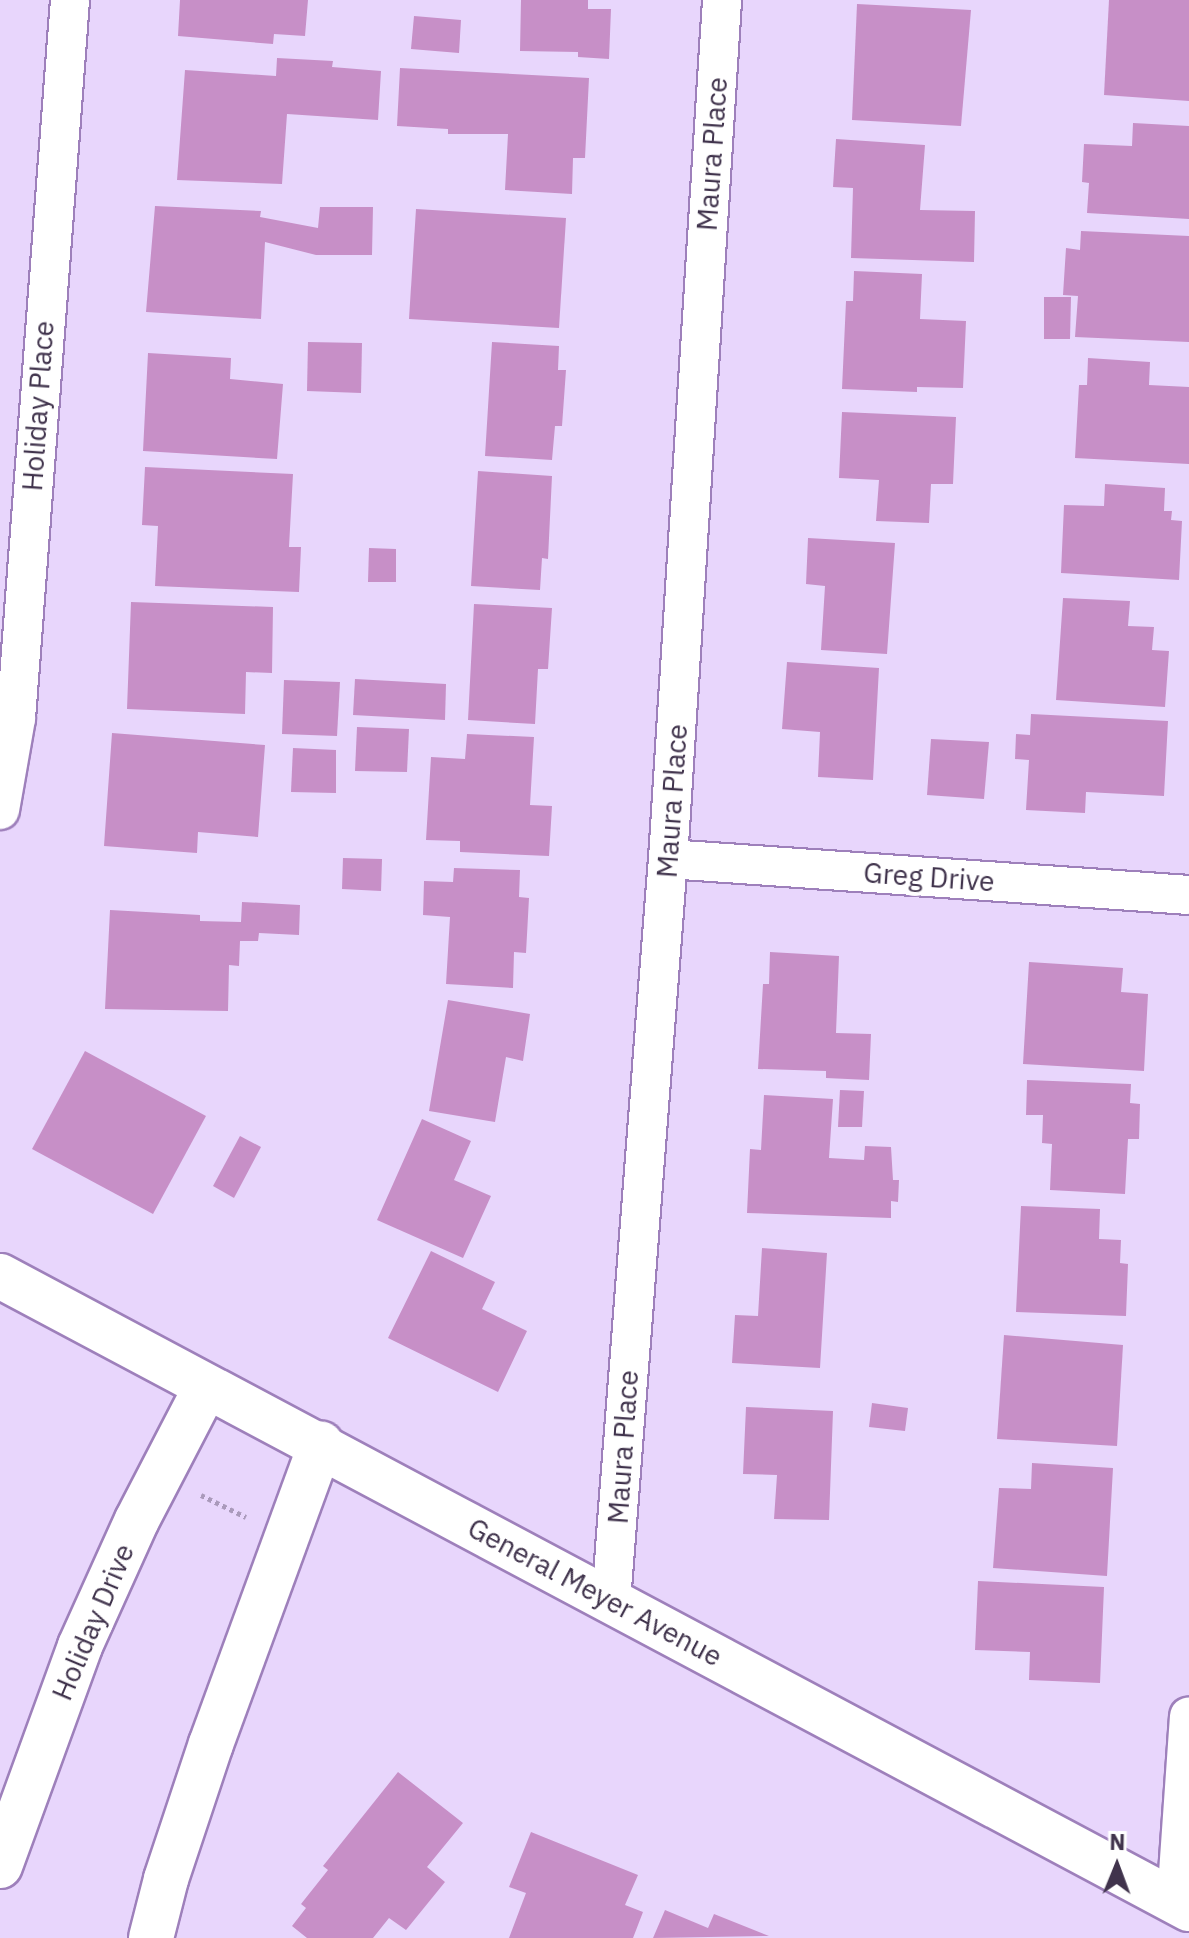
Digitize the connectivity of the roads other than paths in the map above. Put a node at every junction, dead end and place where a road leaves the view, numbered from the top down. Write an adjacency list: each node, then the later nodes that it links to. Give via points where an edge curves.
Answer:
1 (70, 0): 3 (street, Holiday Place, via 16,718)
2 (722, 0): 4 (street, Maura Place)
3 (0, 810)
4 (668, 859): 5 (street, Greg Drive); 9 (street, Maura Place)
5 (1189, 895)
6 (0, 1276): 7 (main road, General Meyer Avenue)
7 (206, 1387): 8 (main road, General Meyer Avenue); 11 (main road, Holiday Drive, via 80,1646)
8 (321, 1444): 9 (main road, General Meyer Avenue); 13 (main road, via 206,1759)
9 (611, 1601): 12 (main road, General Meyer Avenue)
10 (1189, 1716): 12 (street)
11 (0, 1866)
12 (1183, 1906)
13 (151, 1938)

